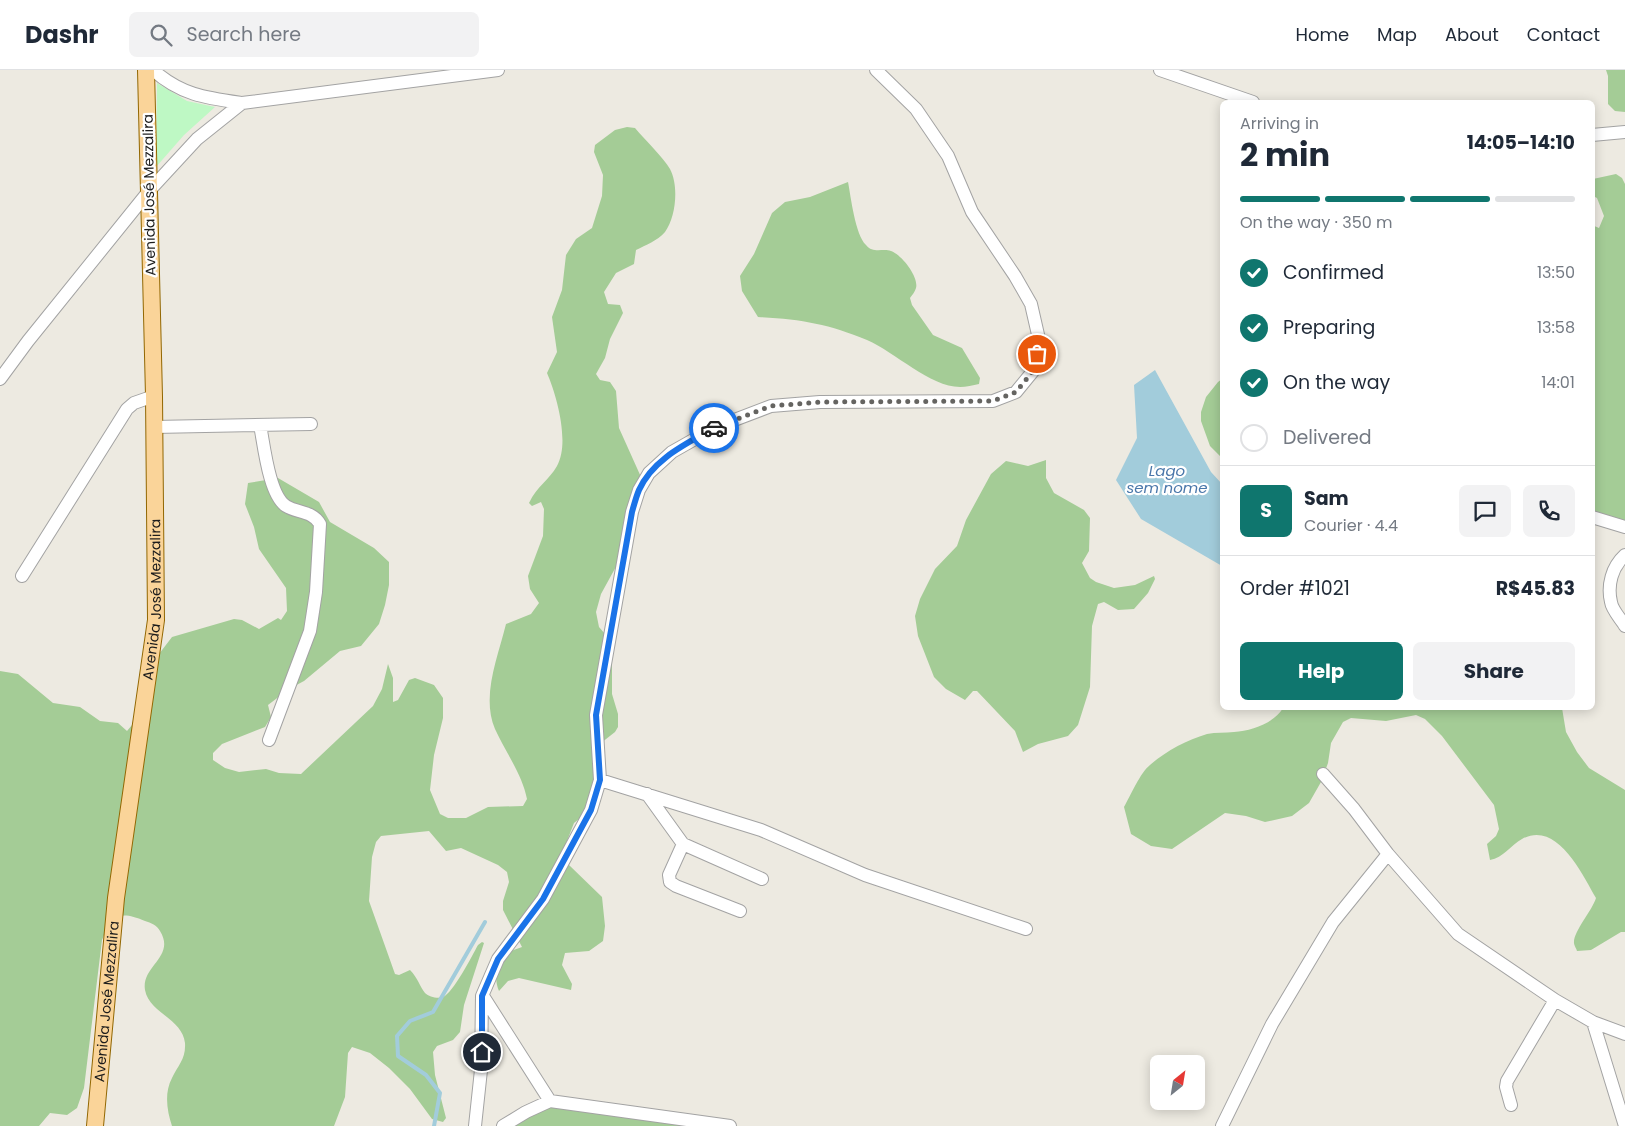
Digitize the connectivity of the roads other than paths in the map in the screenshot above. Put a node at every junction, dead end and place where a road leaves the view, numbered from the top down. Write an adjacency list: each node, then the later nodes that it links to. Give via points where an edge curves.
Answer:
1 (146, 70): 10 (main road, Avenida José Mezzalira)
2 (153, 70): 7 (street, via 186,92)
3 (498, 70): 7 (street)
4 (876, 70): 23 (street, via 916,109 948,156 972,212 1027,297 1039,339 1034,370 1016,392 993,401 820,402 771,406 716,426 672,452 649,473 632,512 596,715)
5 (1160, 70): 6 (street)
6 (1247, 100)
7 (242, 103): 10 (street, via 196,139)
8 (1625, 132): 9 (street)
9 (1595, 135)
10 (149, 191): 11 (street); 12 (main road, Avenida José Mezzalira)
11 (0, 379)
12 (154, 396): 15 (main road, Avenida José Mezzalira); 19 (street, via 127,409)
13 (311, 424): 14 (street)
14 (260, 425): 15 (street); 21 (street, via 277,497 290,509 311,515 320,524 310,631)
15 (154, 427): 36 (main road, Avenida José Mezzalira, via 156,620 116,898)
16 (1595, 518): 17 (street)
17 (1625, 527)
18 (1625, 555): 20 (street, via 1613,571 1610,586 1611,604)
19 (22, 576)
20 (1625, 626)
21 (269, 740)
22 (1323, 774): 26 (street)
23 (600, 780): 24 (street); 30 (street, via 591,810 543,899 498,959)
24 (647, 794): 25 (street); 29 (street, via 761,830 866,875)
25 (683, 844): 27 (street); 28 (street, via 669,875 670,882)
26 (1388, 854): 31 (street, via 1458,934); 40 (street, via 1328,931 1272,1024)
27 (762, 879)
28 (740, 911)
29 (1026, 928)
30 (482, 996): 34 (street); 37 (street, via 481,1070)
31 (1555, 1000): 32 (street); 35 (street, via 1507,1081)
32 (1593, 1022): 33 (street); 41 (street)
33 (1625, 1034)
34 (550, 1101): 38 (street); 39 (street)
35 (1510, 1105)
36 (95, 1126)
37 (475, 1126)
38 (503, 1126)
39 (730, 1126)
40 (1222, 1126)
41 (1625, 1126)

